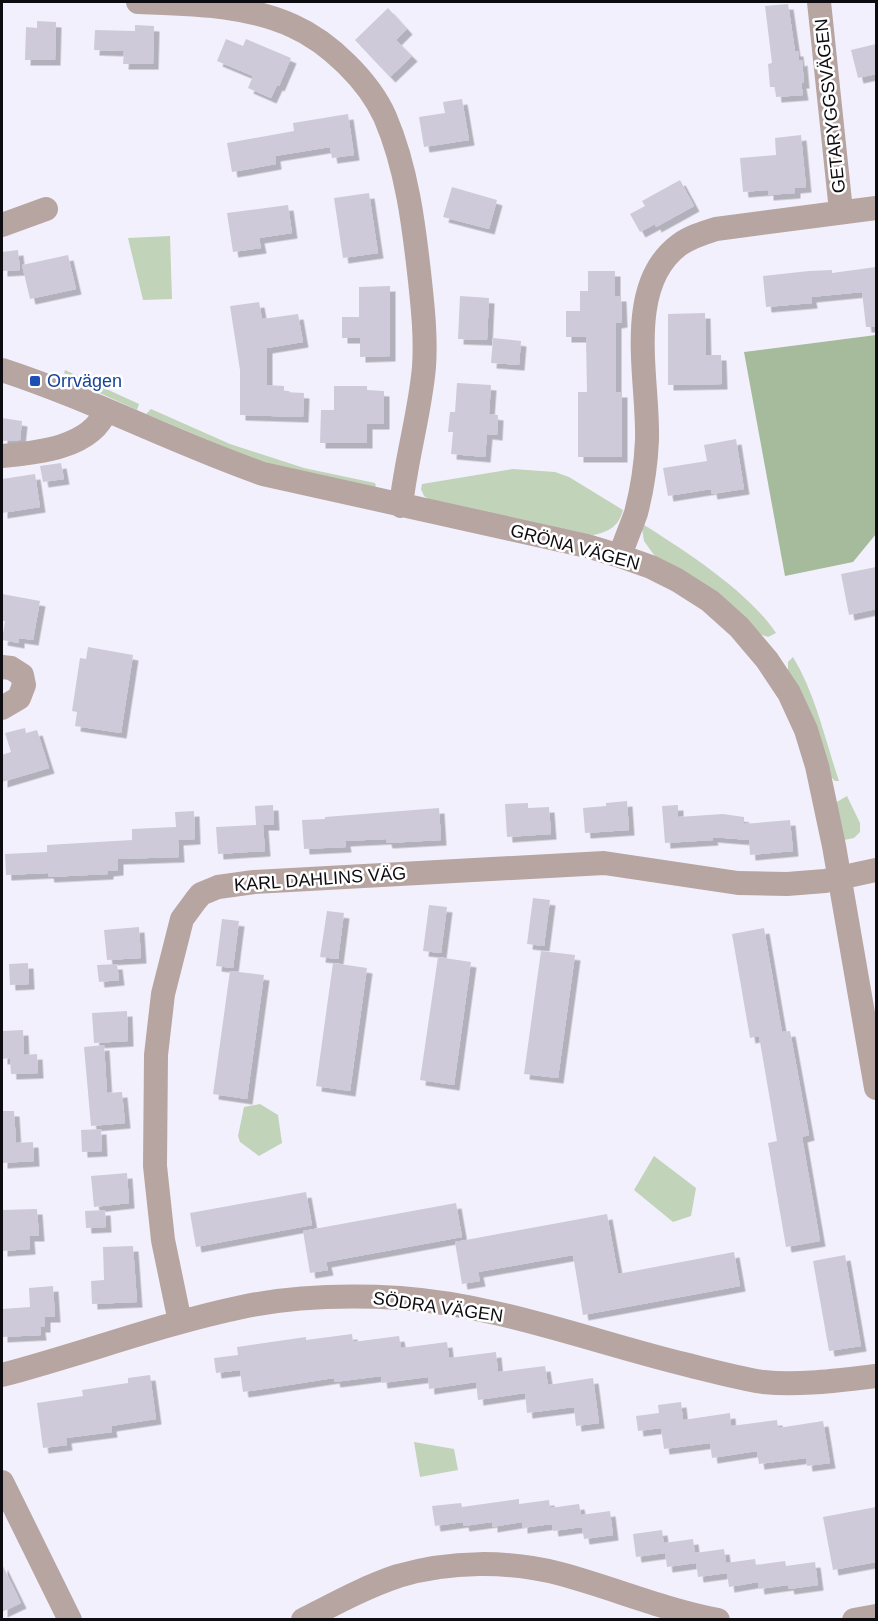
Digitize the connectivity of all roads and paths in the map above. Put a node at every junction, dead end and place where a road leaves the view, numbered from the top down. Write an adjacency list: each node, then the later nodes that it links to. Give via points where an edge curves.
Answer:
1 (138, 2): 10 (street, via 216,6 254,12 294,26 332,50 361,81 384,116 402,168 423,317 424,367)
2 (819, 2): 5 (street, GETARYGGSVÄGEN)
3 (876, 208): 5 (street, GETARYGGSVÄGEN)
4 (46, 209): 6 (street)
5 (841, 211): 11 (street, GETARYGGSVÄGEN, via 716,229 678,246 661,263 650,284 644,311 644,467 636,512)
6 (2, 225)
7 (2, 370): 8 (street, GRÖNA VÄGEN)
8 (106, 410): 9 (street, via 102,421 68,444 45,452); 10 (street, GRÖNA VÄGEN, via 263,474)
9 (2, 456)
10 (401, 506): 11 (street, GRÖNA VÄGEN)
11 (620, 556): 15 (street, GRÖNA VÄGEN, via 668,575 710,601 767,660 789,693 806,730)
12 (2, 667): 13 (street, via 22,675 24,685 19,698)
13 (2, 708)
14 (876, 870): 15 (street, KARL DAHLINS VÄG)
15 (840, 879): 16 (street, GRÖNA VÄGEN); 17 (street, KARL DAHLINS VÄG, via 738,883 604,862 255,882 218,887 201,894 178,931 163,994 156,1055 155,1166)
16 (876, 1088)
17 (180, 1322): 18 (street, SÖDRA VÄGEN); 19 (street, SÖDRA VÄGEN, via 294,1299 402,1298 494,1312 645,1355 764,1382)
18 (2, 1375)
19 (876, 1376)
20 (2, 1482): 22 (street)
21 (876, 1616): 25 (street)
22 (70, 1620)
23 (303, 1620): 24 (street, via 399,1576 436,1568 522,1565)
24 (718, 1620)
25 (854, 1620)

